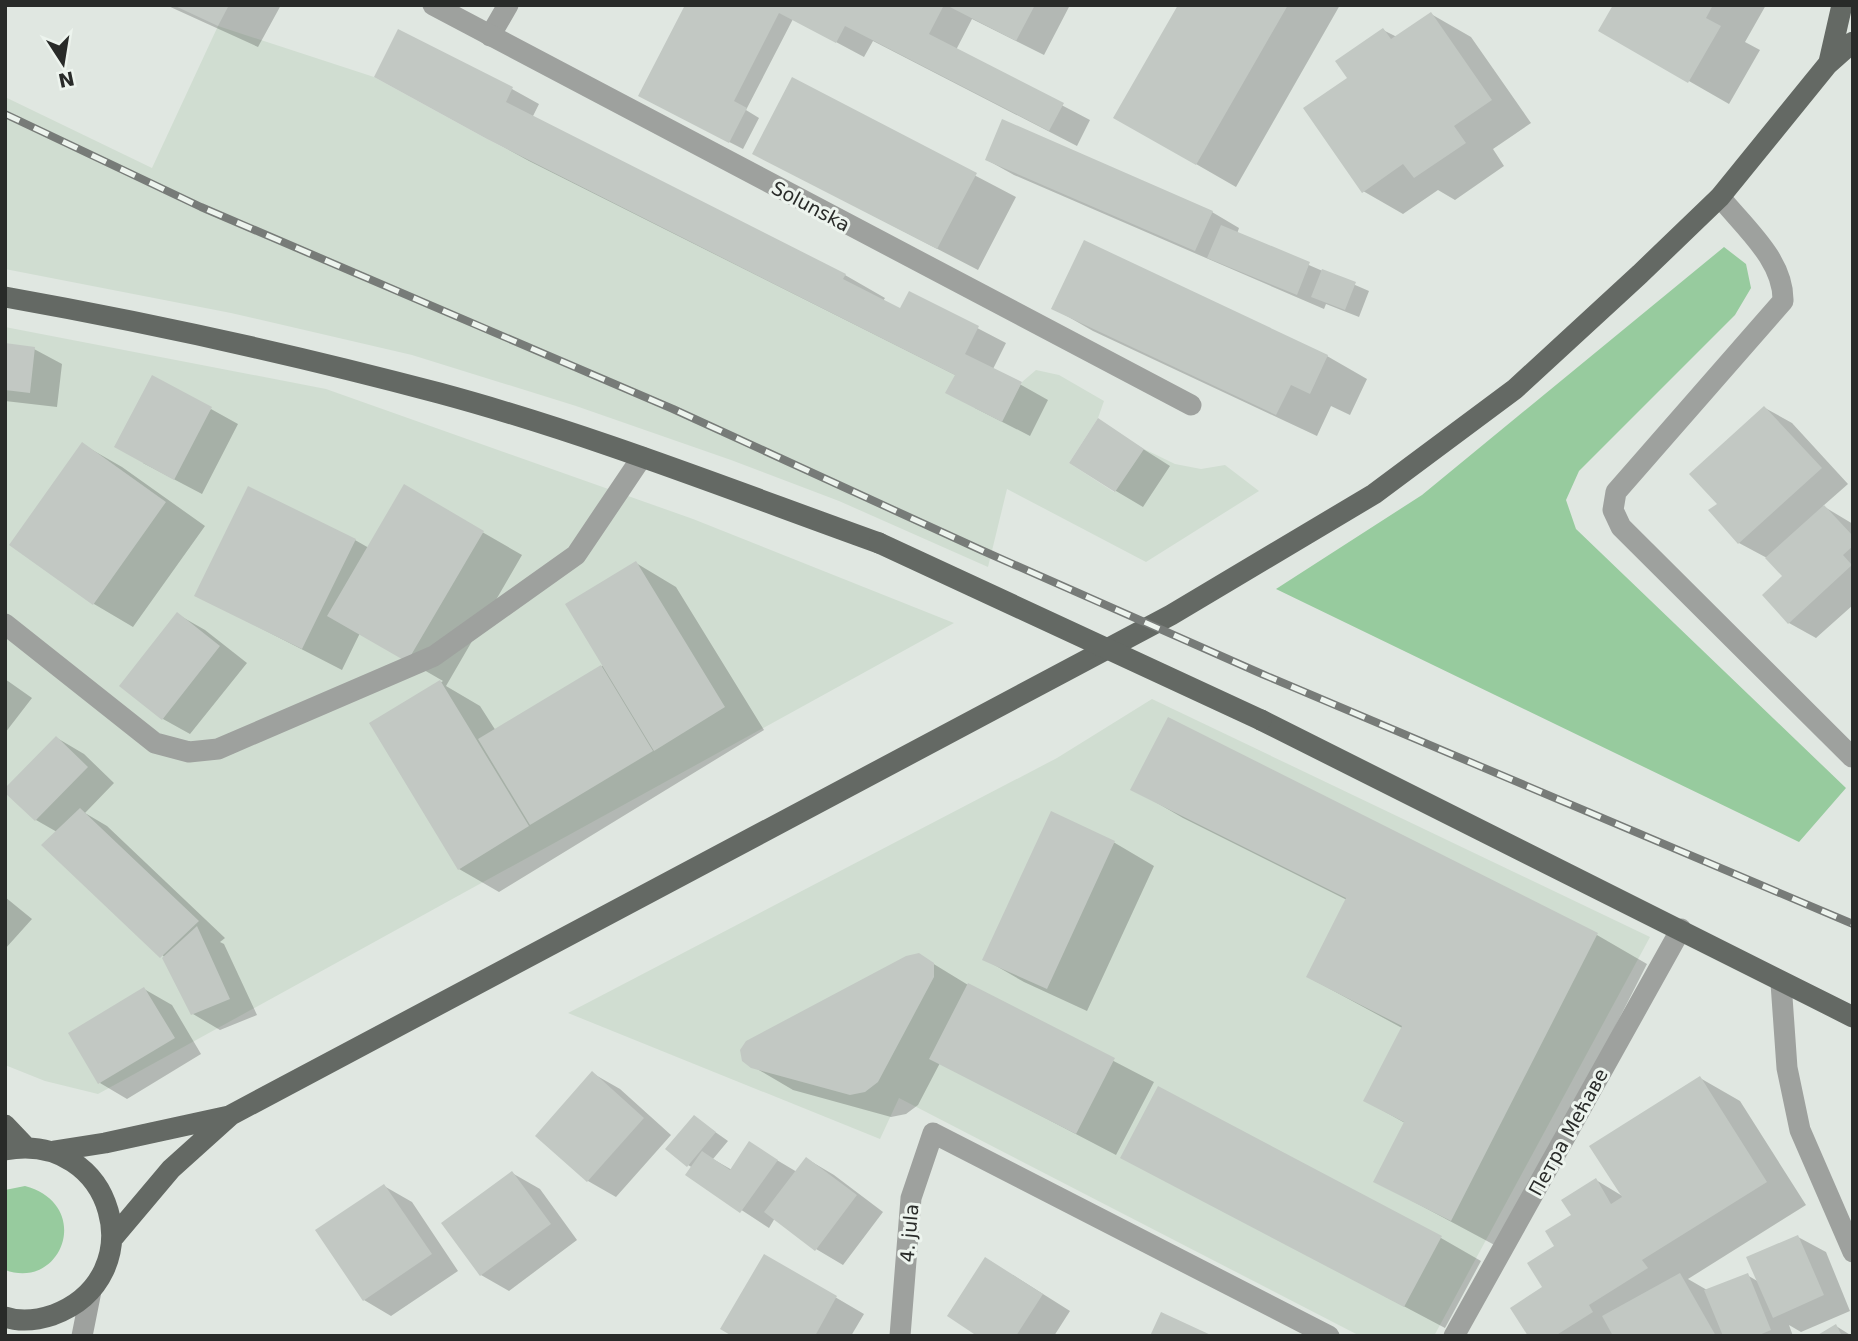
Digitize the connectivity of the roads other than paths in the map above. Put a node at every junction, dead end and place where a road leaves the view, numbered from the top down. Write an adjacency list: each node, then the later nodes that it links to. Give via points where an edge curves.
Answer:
1 (433, 5): 4 (street, Solunska)
2 (508, 5): 4 (street)
3 (1842, 5): 6 (main road)
4 (490, 36): 9 (street, Solunska)
5 (1853, 42): 6 (main road)
6 (1828, 64): 7 (main road)
7 (1720, 197): 12 (street, via 1778,269 1783,300 1616,492 1613,510 1621,527); 16 (main road, via 1515,389 1374,494 1171,615)
8 (5, 297): 10 (main road, via 246,346 440,393)
9 (1191, 405)
10 (642, 457): 11 (street, via 576,555 434,656 218,749 189,752 155,743); 13 (main road, bridge, via 879,543 1261,720)
11 (5, 624)
12 (1852, 757)
13 (1681, 929): 14 (main road); 27 (street, Петра Мећаве)
14 (1781, 983): 15 (main road); 21 (street, via 1787,1068 1800,1130)
15 (1853, 1017)
16 (231, 1115): 19 (main road); 20 (main road, via 171,1169)
17 (5, 1125): 18 (main road)
18 (15, 1148): 19 (main road)
19 (54, 1151): 20 (main road, via 78,1164 98,1185 110,1210)
20 (112, 1239): 22 (main road, via 106,1267)
21 (1853, 1252)
22 (91, 1291): 23 (main road, via 69,1309 42,1319); 24 (street)
23 (5, 1317)
24 (82, 1336)
25 (900, 1336): 26 (street, 4. jula, via 911,1198 933,1133)
26 (1329, 1336)
27 (1454, 1336)

